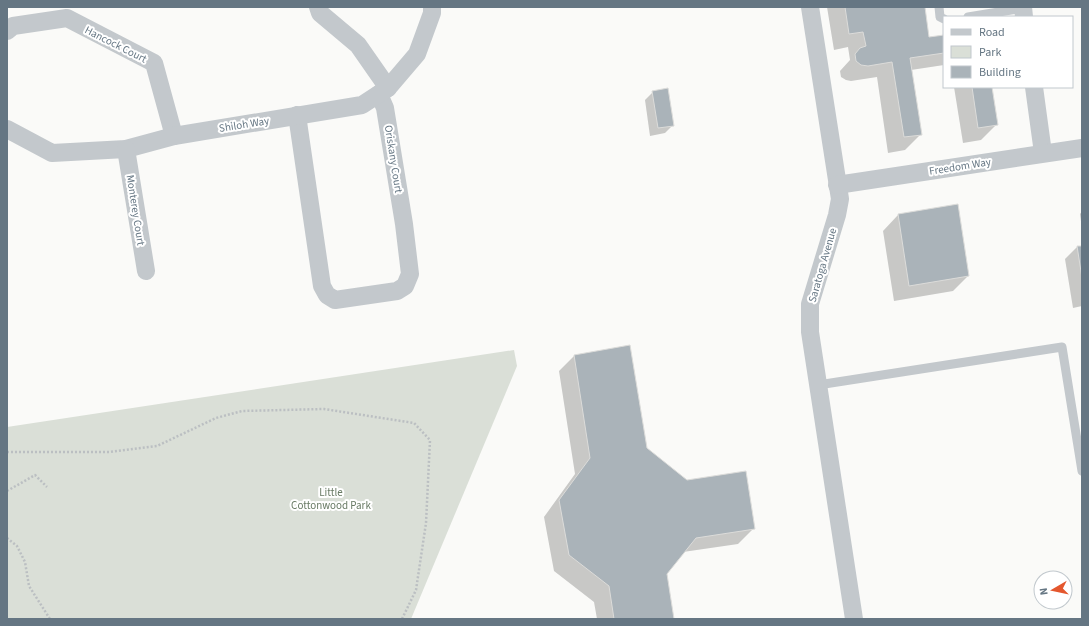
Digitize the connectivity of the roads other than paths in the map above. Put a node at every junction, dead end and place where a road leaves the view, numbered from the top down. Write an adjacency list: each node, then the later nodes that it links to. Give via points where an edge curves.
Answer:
1 (318, 7): 10 (street, Oriskany Court, via 320,13 358,45)
2 (432, 7): 10 (street, Shiloh Way, via 418,54)
3 (810, 7): 17 (street, Saratoga Avenue)
4 (939, 7): 7 (lane, via 940,17)
5 (1023, 11): 6 (lane)
6 (977, 16)
7 (943, 18)
8 (7, 31): 13 (street, Hancock Court, via 13,26 67,18 154,63)
9 (1034, 88): 16 (street)
10 (383, 91): 11 (street, Shiloh Way, via 362,104); 11 (street, Oriskany Court, via 410,274 405,286 397,291 335,300 327,295 322,286)
11 (297, 115): 13 (street, Shiloh Way)
12 (7, 129): 15 (street, Shiloh Way, via 52,153)
13 (174, 136): 15 (street, Shiloh Way)
14 (1082, 148): 16 (street, Freedom Way)
15 (126, 149): 18 (street, Monterey Court)
16 (1043, 153): 17 (street, Freedom Way)
17 (837, 185): 19 (street, Saratoga Avenue, via 840,199 837,215 810,304 810,332)
18 (146, 271)
19 (818, 385): 20 (lane, via 1062,346); 21 (street, Saratoga Avenue)
20 (1082, 471)
21 (854, 619)

